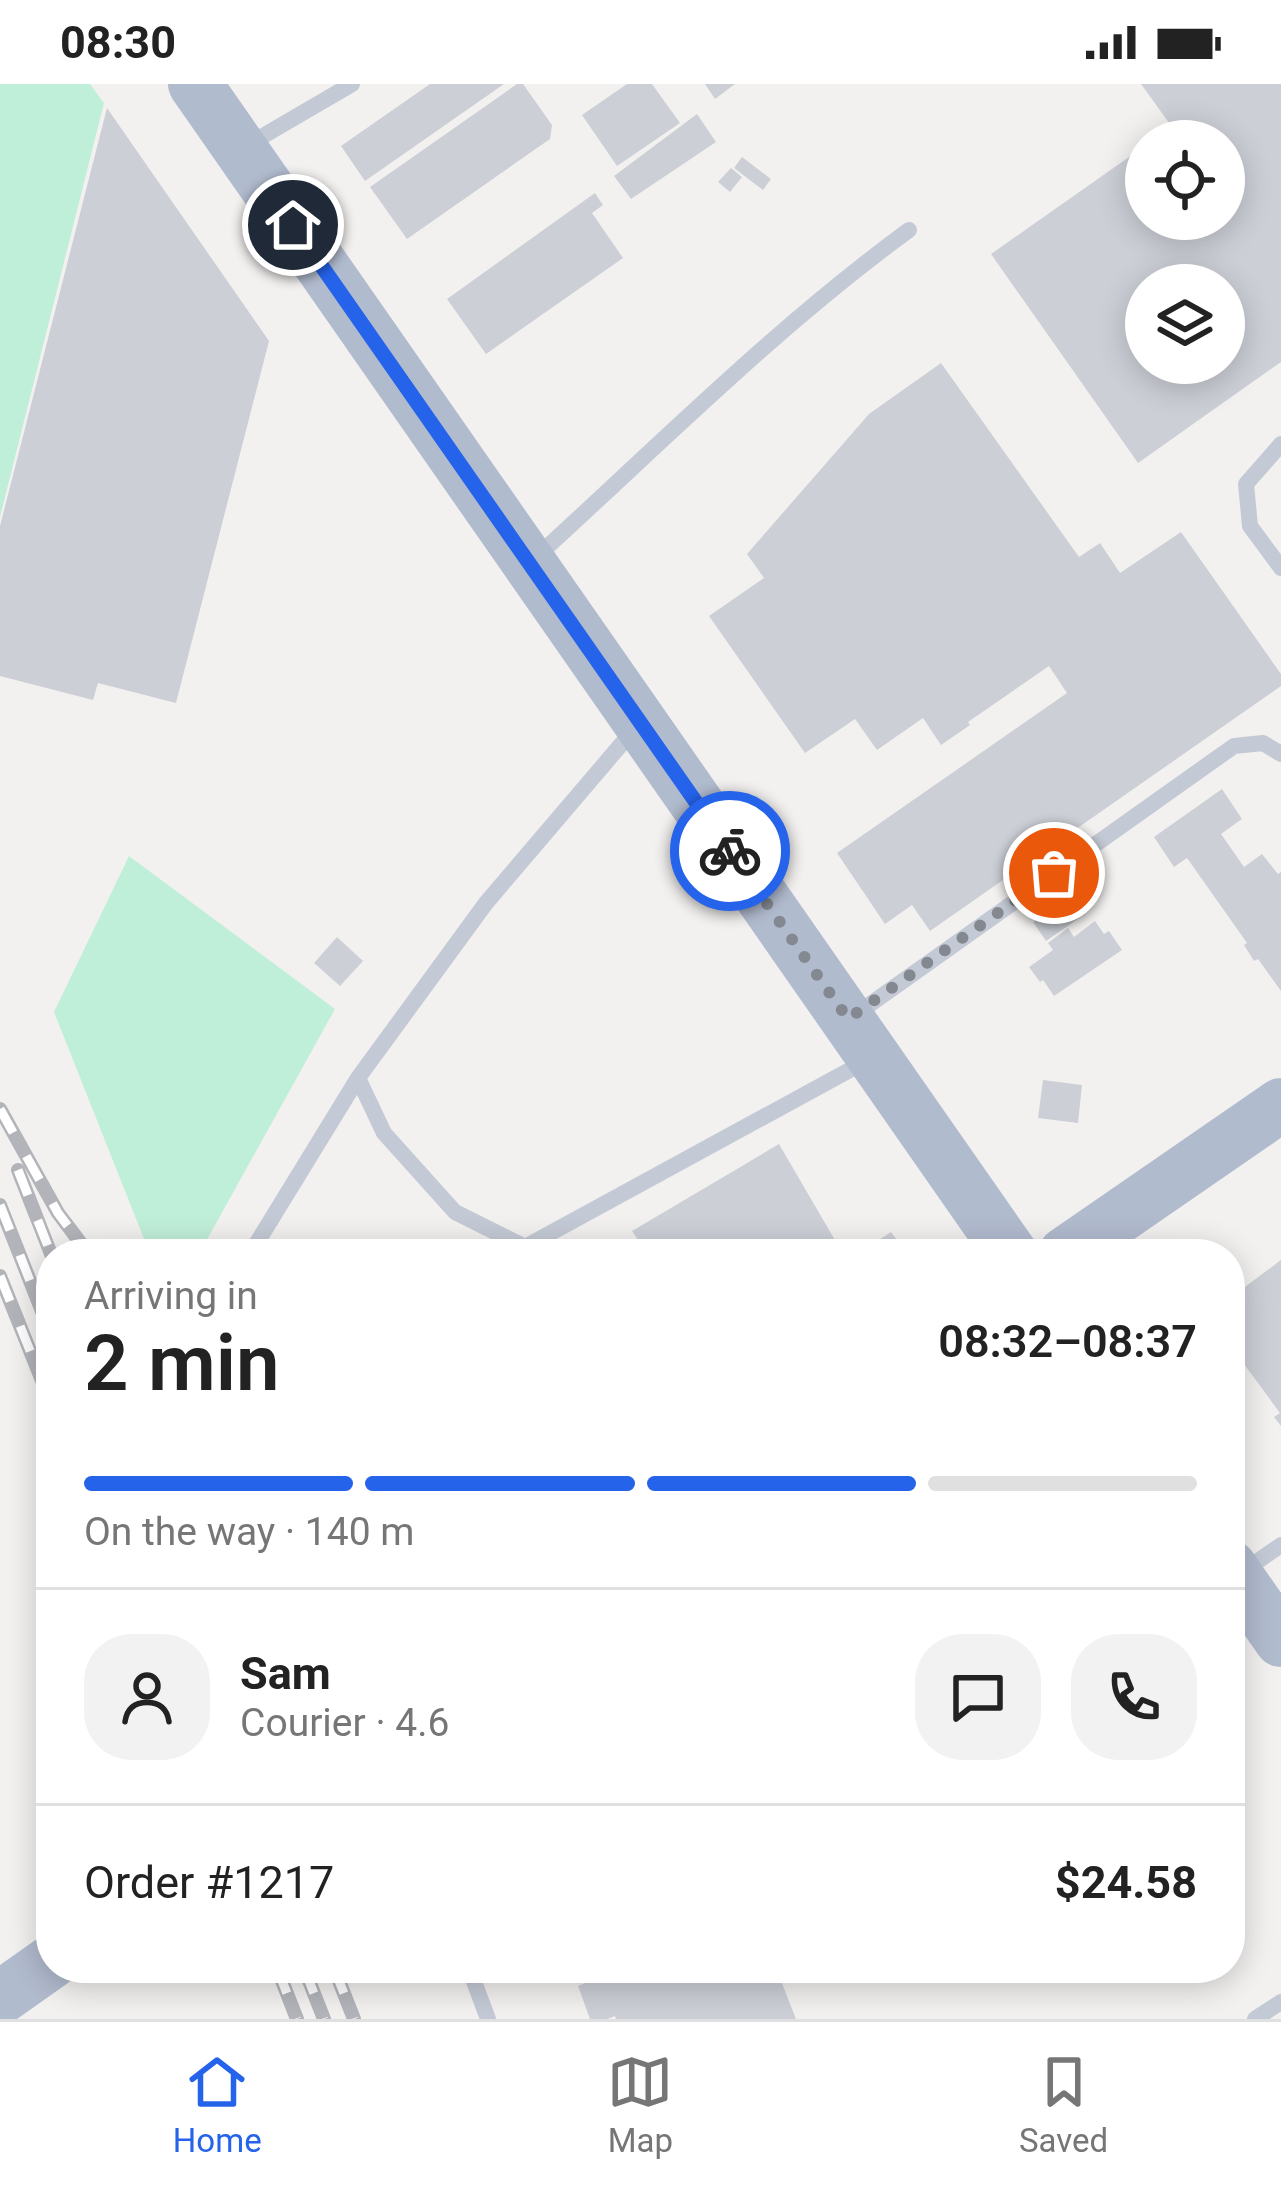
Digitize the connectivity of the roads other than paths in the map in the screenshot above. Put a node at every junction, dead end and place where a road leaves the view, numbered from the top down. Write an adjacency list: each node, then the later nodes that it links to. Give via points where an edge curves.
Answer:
1 (194, 84): 3 (main road)
2 (352, 84): 3 (lane)
3 (240, 150): 6 (main road)
4 (909, 230): 6 (lane, via 759,352)
5 (1281, 444): 7 (lane, via 1246,484 1250,526)
6 (529, 563): 8 (main road)
7 (1281, 568)
8 (640, 722): 10 (main road); 11 (lane, via 486,903)
9 (1281, 754): 10 (lane, via 1263,742 1234,746)
10 (861, 1038): 15 (lane); 16 (main road)
11 (358, 1078): 13 (lane); 14 (lane, via 384,1133 455,1212)
12 (1281, 1105): 17 (main road)
13 (259, 1239)
14 (501, 1239)
15 (541, 1239)
16 (1001, 1239)
17 (1087, 1239)
18 (1281, 1545): 19 (lane)
19 (1245, 1565)
20 (1245, 1589): 21 (main road)
21 (1281, 1640)
22 (36, 1973): 24 (main road)
23 (475, 1983): 26 (lane)
24 (0, 1998)
25 (1281, 2002): 27 (lane)
26 (488, 2019)
27 (1256, 2019)

